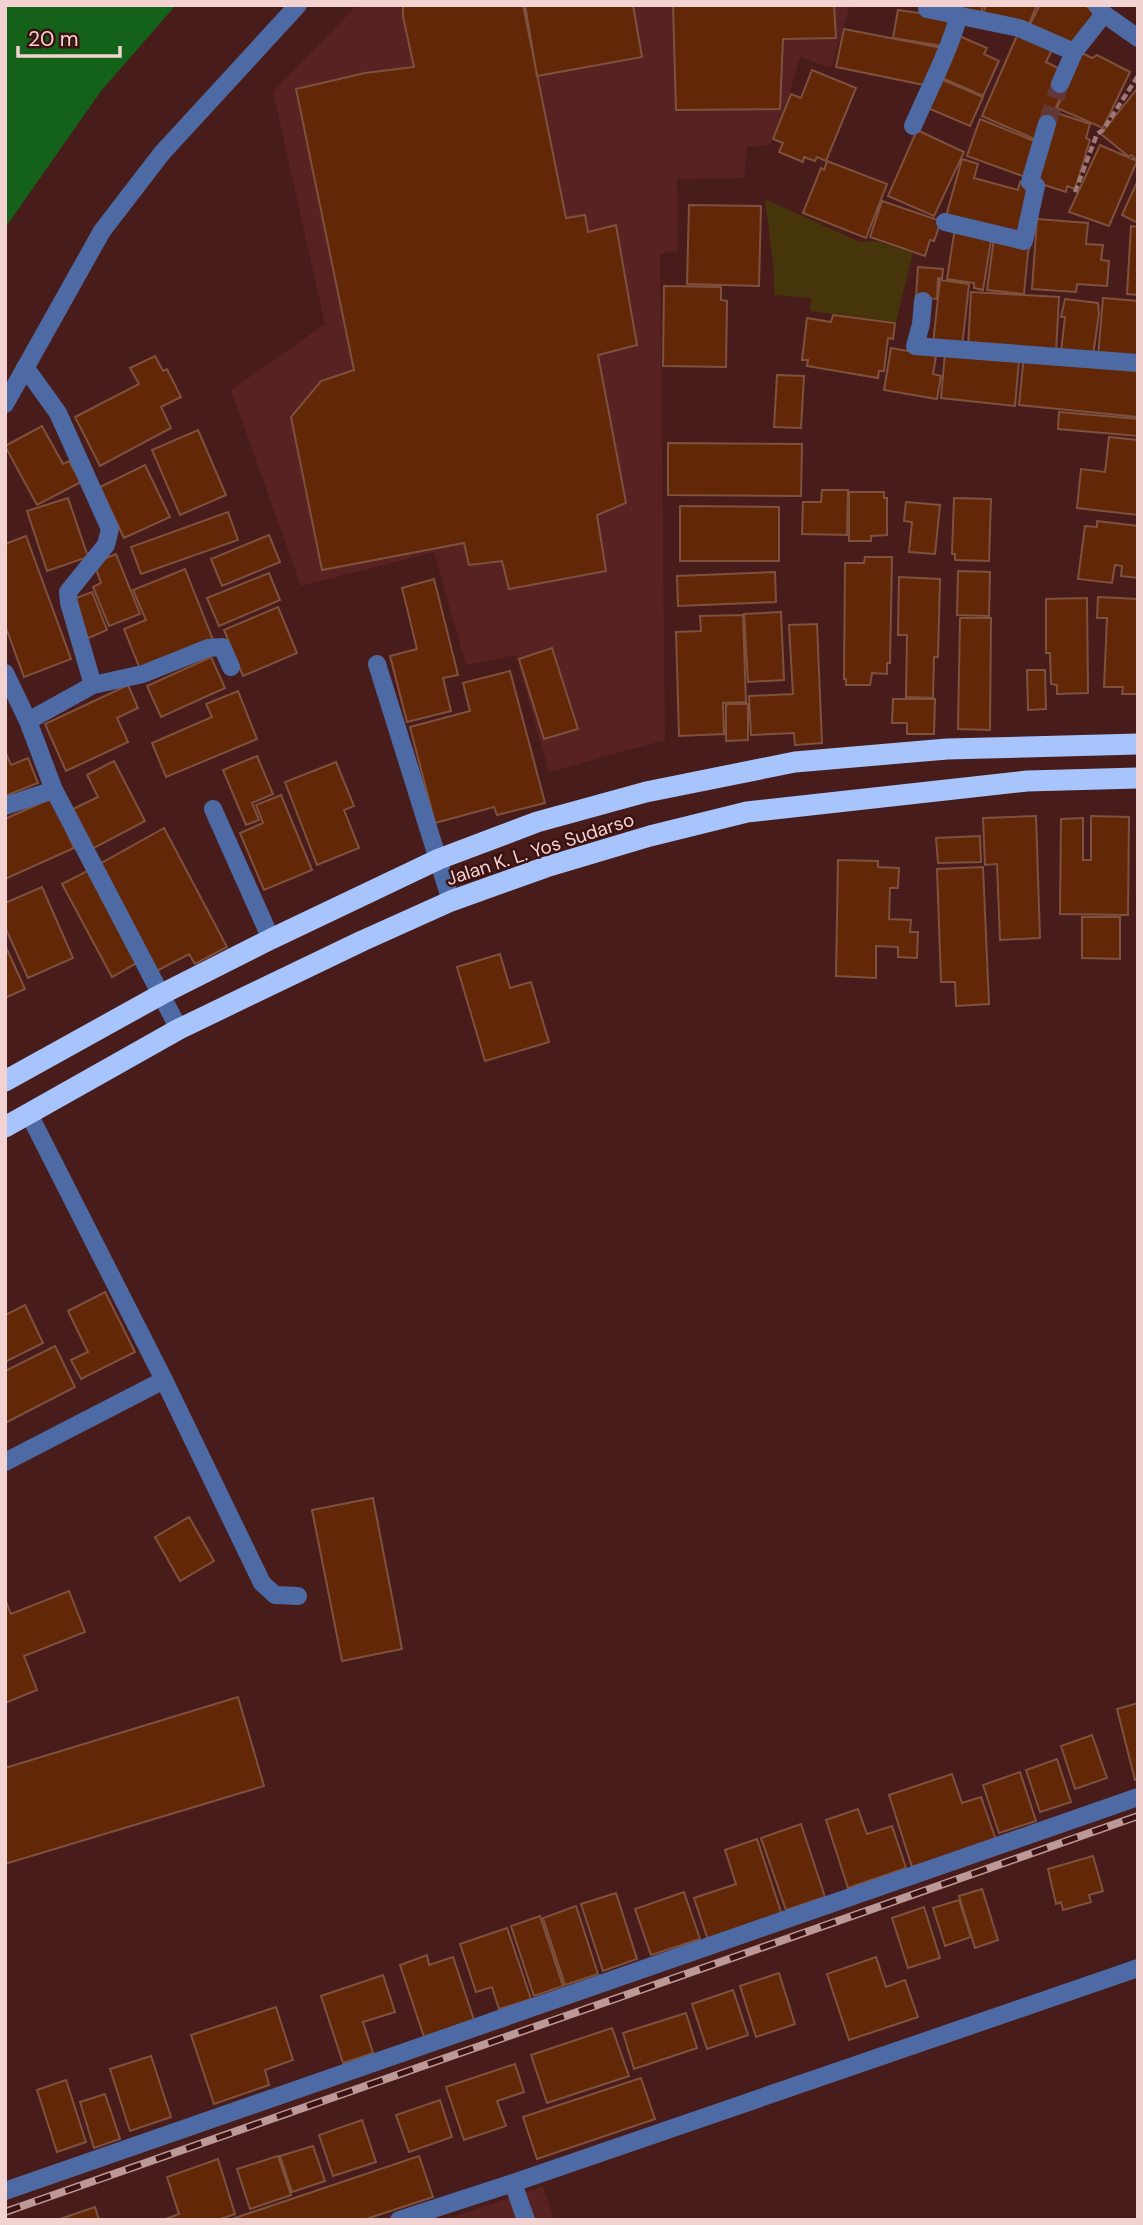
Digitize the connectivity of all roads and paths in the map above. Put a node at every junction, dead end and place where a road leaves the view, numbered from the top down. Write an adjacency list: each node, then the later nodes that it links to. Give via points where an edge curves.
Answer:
1 (298, 5): 16 (street, via 162,153 102,231)
2 (927, 9): 5 (street)
3 (1100, 10): 6 (street); 7 (street)
4 (982, 12): 5 (street); 7 (street)
5 (959, 15): 11 (street, via 950,47)
6 (1138, 38)
7 (1074, 52): 9 (street)
8 (1138, 76): 12 (path, via 1097,134)
9 (1060, 84)
10 (1046, 124): 13 (street, via 1030,182 1036,186 1024,241)
11 (913, 126)
12 (1075, 192)
13 (945, 222)
14 (923, 301): 15 (street, via 915,346)
15 (1138, 363)
16 (25, 367): 17 (street); 21 (street, via 58,412 110,529 106,545 68,593)
17 (5, 404)
18 (377, 664): 28 (street)
19 (231, 667): 21 (street, via 222,647 216,646 143,674)
20 (5, 673): 22 (street)
21 (93, 685): 22 (street)
22 (28, 720): 25 (street)
23 (1138, 744): 28 (highway, Jalan K. L. Yos Sudarso, via 947,749 795,762 646,792 537,822)
24 (1138, 778): 29 (highway, Jalan K. L. Yos Sudarso, via 1027,781 747,812 546,867)
25 (54, 790): 26 (street); 31 (street)
26 (5, 806)
27 (213, 809): 30 (street)
28 (439, 859): 29 (street); 30 (highway, Jalan K. L. Yos Sudarso)
29 (451, 901): 32 (highway, Jalan K. L. Yos Sudarso)
30 (271, 939): 31 (highway, Jalan K. L. Yos Sudarso)
31 (162, 994): 32 (street); 33 (highway, Jalan K. L. Yos Sudarso)
32 (179, 1030): 34 (highway, Jalan K. L. Yos Sudarso)
33 (5, 1081)
34 (29, 1114): 35 (highway, Jalan K. L. Yos Sudarso); 36 (street)
35 (5, 1127)
36 (164, 1380): 37 (street); 38 (street, via 262,1583 275,1595)
37 (5, 1462)
38 (298, 1596)
39 (1138, 1797): 42 (street)
40 (1138, 1968): 41 (street)
41 (513, 2183): 43 (street); 44 (street)
42 (5, 2190)
43 (399, 2220)
44 (526, 2220)

